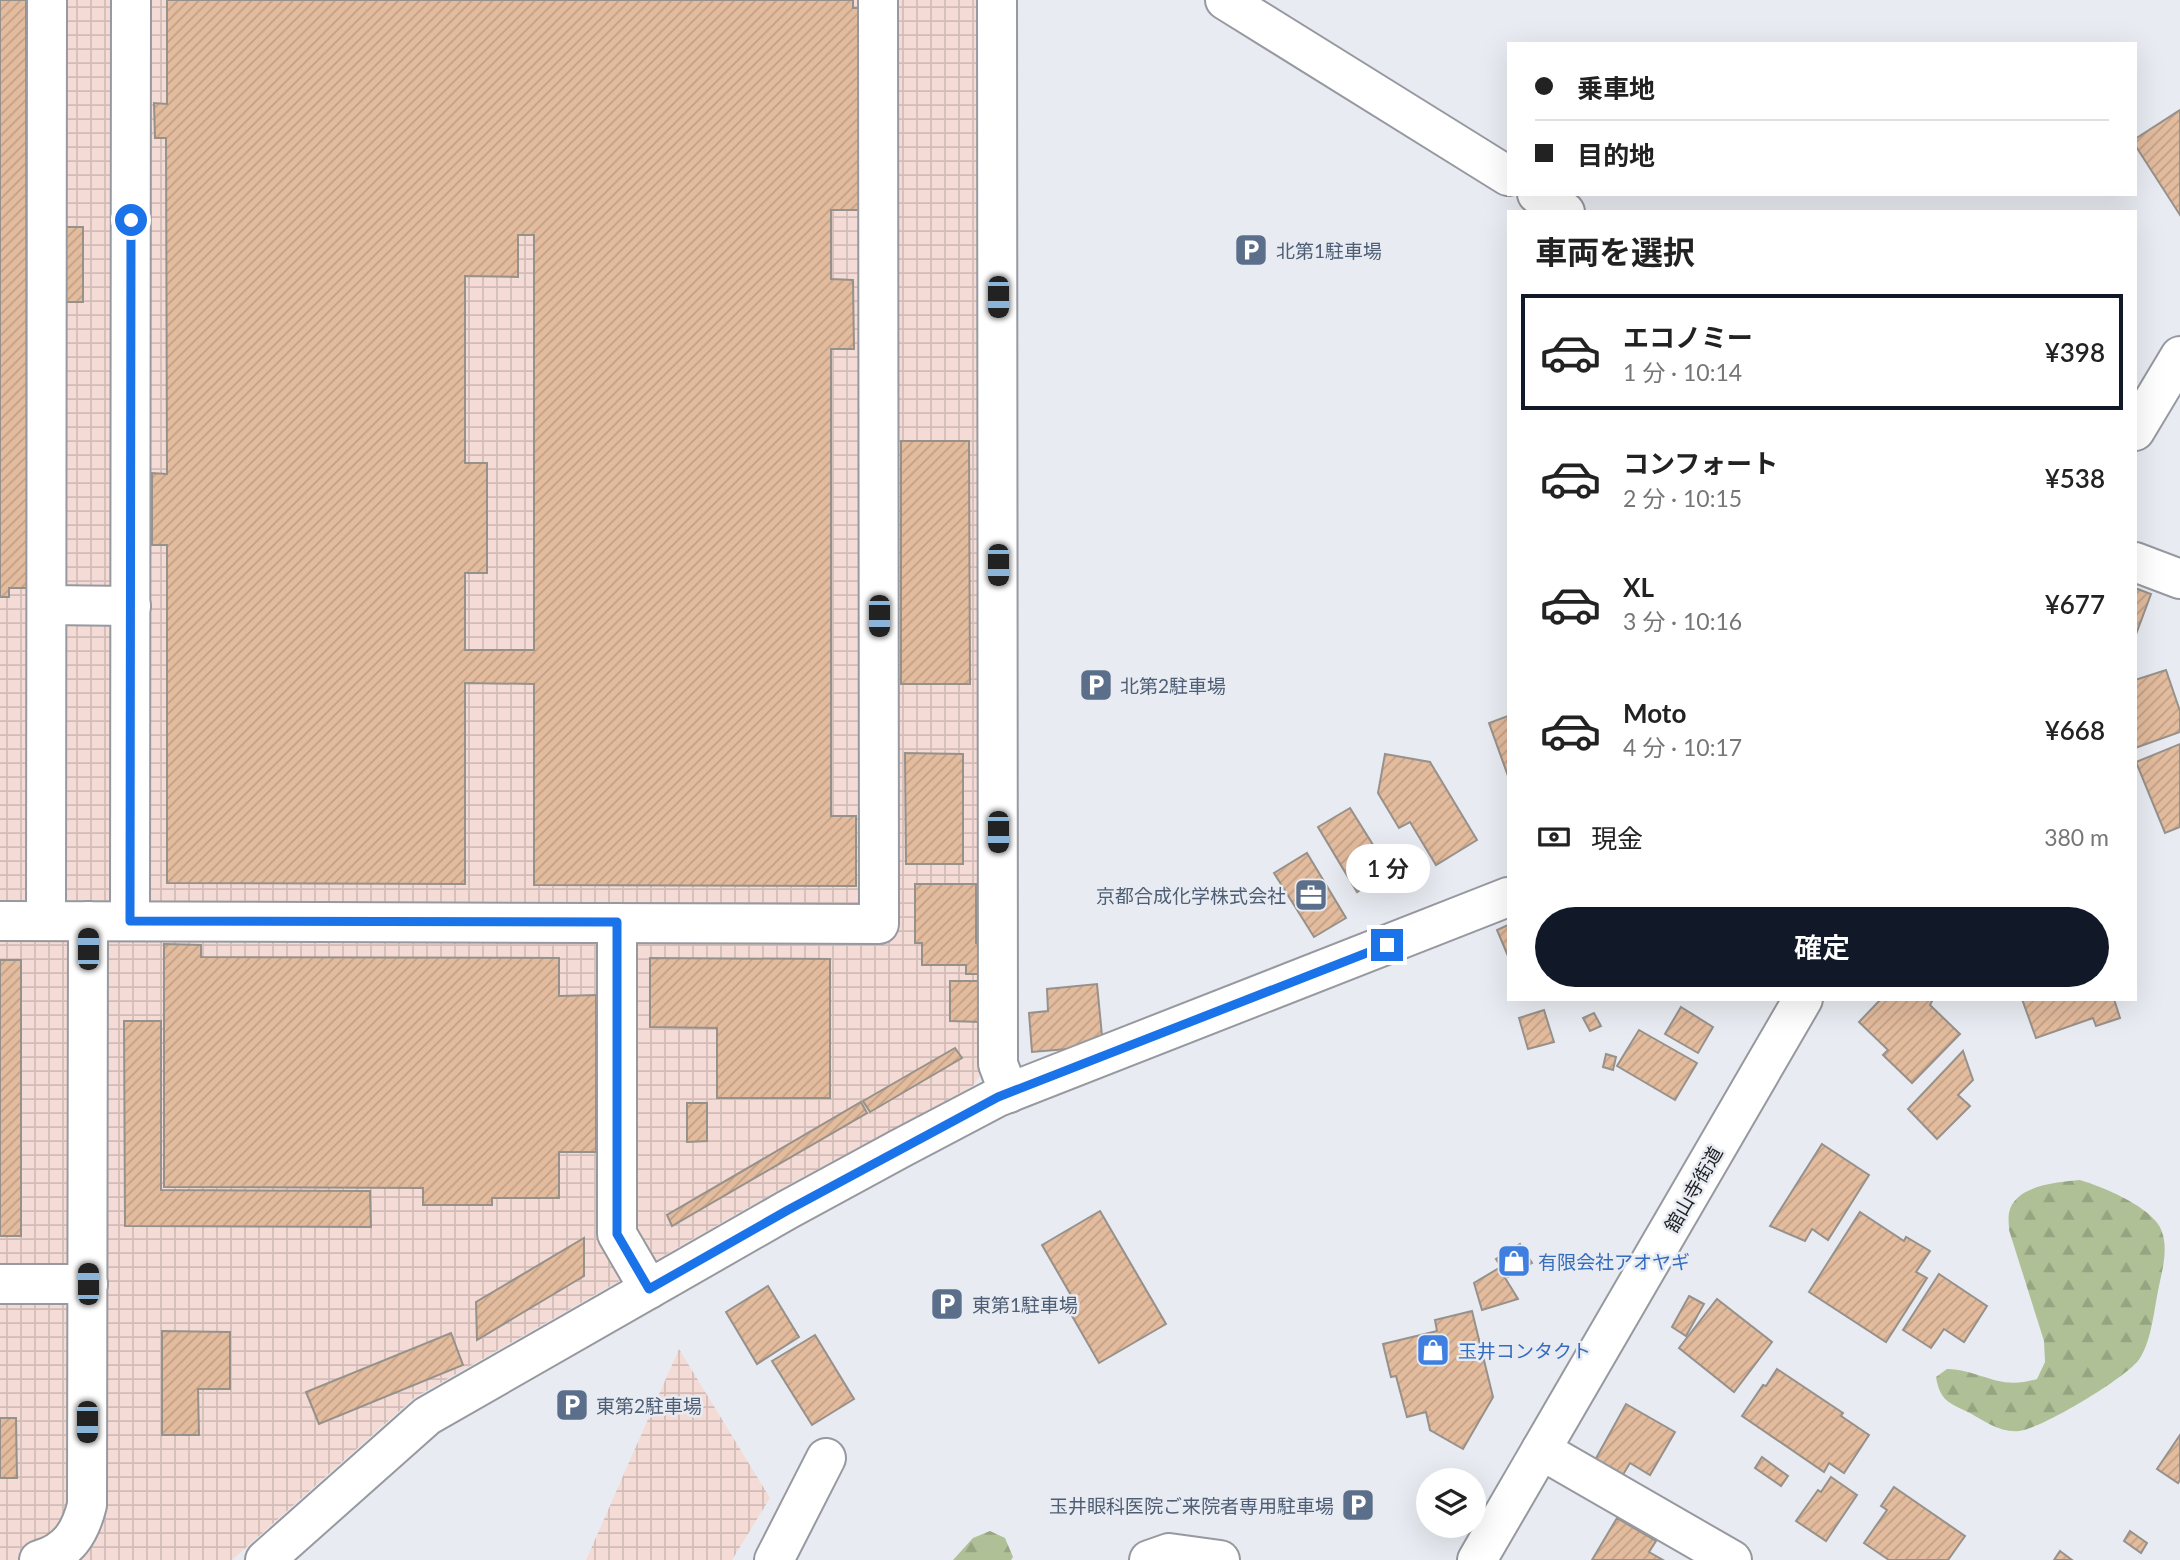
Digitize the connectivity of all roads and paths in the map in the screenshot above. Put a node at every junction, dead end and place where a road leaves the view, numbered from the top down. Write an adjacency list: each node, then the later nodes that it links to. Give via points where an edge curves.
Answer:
1 (47, 0): 13 (street)
2 (131, 0): 14 (street)
3 (878, 0): 20 (street, via 879,924)
4 (997, 0): 22 (street, via 998,1064)
5 (1225, 0): 6 (street)
6 (1507, 175)
7 (1540, 196): 8 (street)
8 (1562, 210)
9 (2180, 356): 10 (street)
10 (2137, 428)
11 (2137, 563): 12 (street)
12 (2180, 579)
13 (47, 606): 14 (street); 17 (street)
14 (131, 606): 19 (street)
15 (1507, 897): 22 (street)
16 (0, 921): 17 (street)
17 (46, 921): 18 (street)
18 (88, 921): 19 (street); 24 (street)
19 (130, 921): 20 (street)
20 (617, 922): 25 (street, via 617,1234)
21 (1802, 1001): 26 (street, 舘山寺街道)
22 (1009, 1093): 25 (street)
23 (0, 1284): 24 (street)
24 (88, 1284): 28 (street, via 87,1505 82,1526 70,1544)
25 (649, 1289): 29 (street, via 426,1416)
26 (1541, 1450): 33 (street, 舘山寺街道); 34 (street)
27 (826, 1458): 30 (street)
28 (39, 1560)
29 (264, 1560)
30 (774, 1560)
31 (1149, 1560): 32 (street, via 1169,1553)
32 (1220, 1560)
33 (1477, 1560)
34 (1732, 1560)

